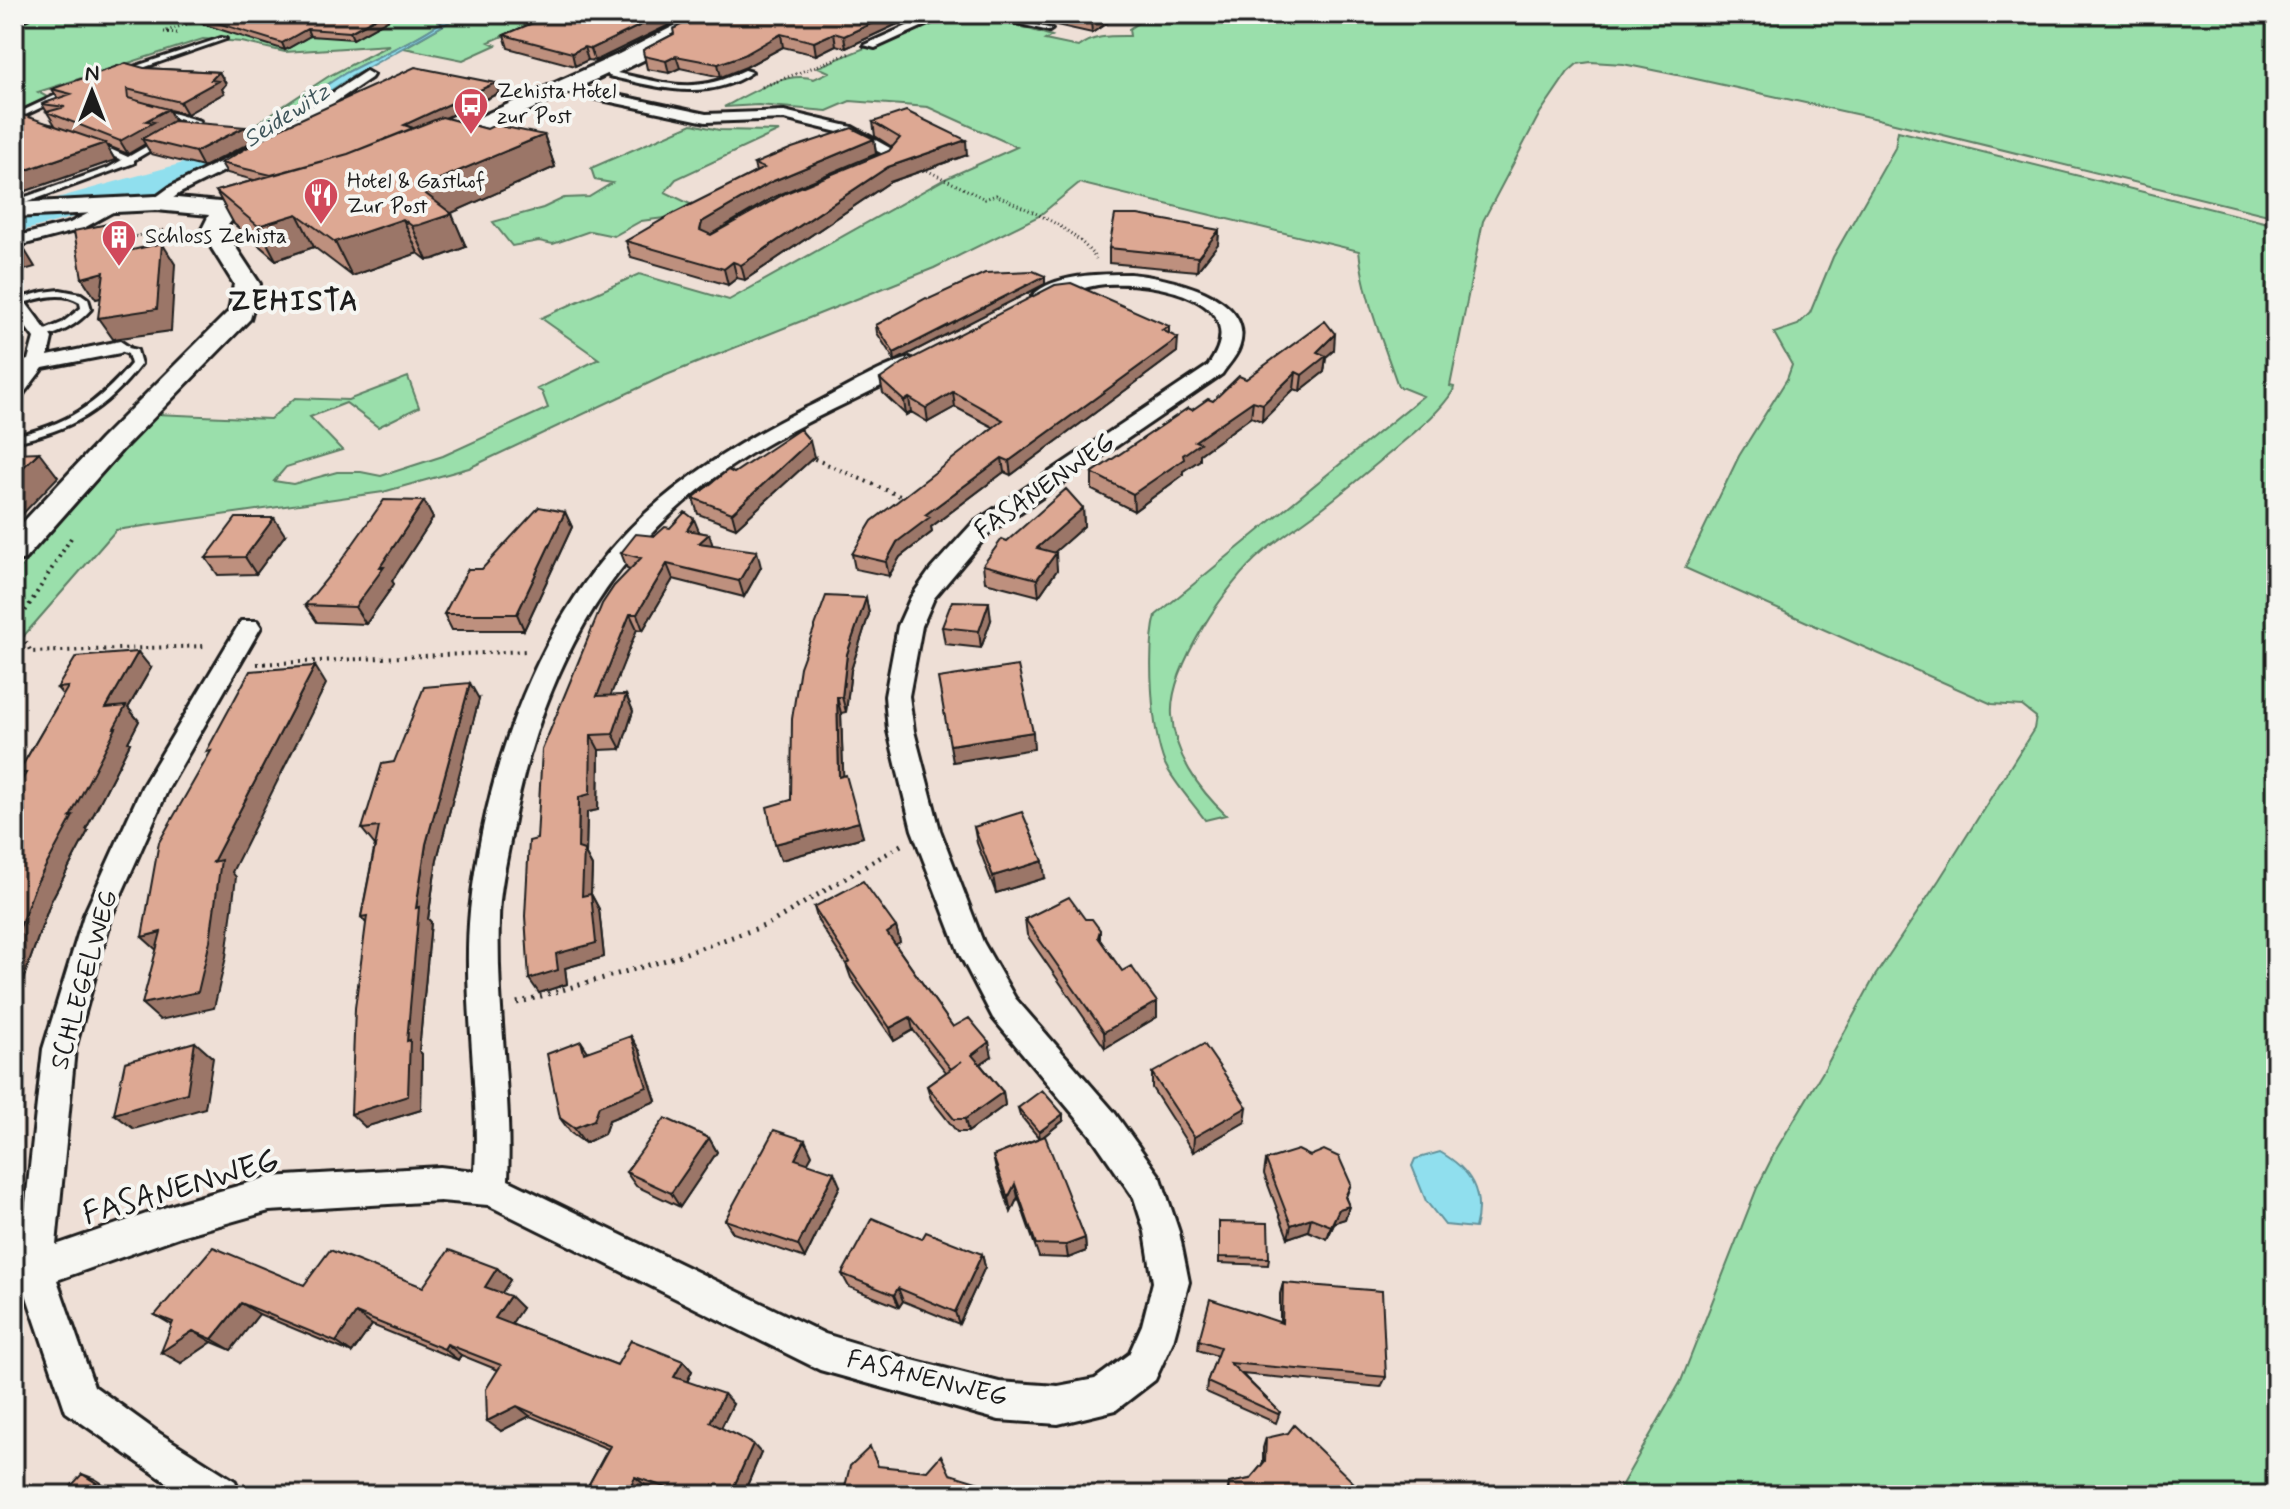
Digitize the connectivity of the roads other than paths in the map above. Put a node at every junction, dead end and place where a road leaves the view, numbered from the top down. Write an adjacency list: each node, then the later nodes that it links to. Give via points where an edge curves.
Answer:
1 (30, 14): 6 (street)
2 (634, 14): 7 (lane)
3 (712, 14): 7 (main road)
4 (944, 14): 10 (street)
5 (983, 14): 8 (lane)
6 (14, 20)
7 (691, 25): 11 (main road)
8 (1049, 29)
9 (223, 39): 14 (lane)
10 (870, 45)
11 (605, 72): 12 (lane, via 698,91 724,86); 16 (main road)
12 (748, 72)
13 (366, 75): 24 (street, via 253,151)
14 (111, 76)
15 (81, 87): 18 (lane, via 15,117)
16 (564, 88): 20 (main road); 22 (street, via 715,119 784,115 847,130 892,153)
17 (139, 106): 21 (lane, via 196,121)
18 (45, 129)
19 (82, 140): 21 (lane)
20 (407, 158)
21 (131, 161): 26 (lane)
22 (856, 173)
23 (292, 193): 27 (main road)
24 (156, 203): 25 (main road); 27 (main road)
25 (101, 206): 26 (main road); 28 (street, via 76,226)
26 (15, 208)
27 (231, 210): 38 (main road, via 217,220 213,231 247,284 241,313)
28 (14, 242)
29 (17, 305): 31 (street); 31 (lane, via 61,293 85,301 79,317)
30 (1022, 306): 40 (street, FASANENWEG, via 1057,289 1100,279 1168,283 1204,296 1227,316 1233,337 1215,370 980,529 958,550 923,597 904,649 897,696 926,830 957,919 1004,1008 1102,1123 1149,1190 1171,1282 1160,1328 1142,1367 1103,1397 1058,1405 999,1401 912,1379 820,1351)
31 (41, 335): 34 (street)
32 (120, 347): 34 (street); 37 (lane, via 133,352 136,364 123,381 68,425)
33 (929, 354): 40 (street, via 766,437 693,483 645,524 584,600 555,650 499,814 484,921 495,1138)
34 (37, 363): 35 (street); 36 (street)
35 (14, 369)
36 (14, 393)
37 (14, 439)
38 (14, 552)
39 (236, 647): 41 (street, SCHLEGELWEG, via 155,787 98,915 59,1049)
40 (491, 1189): 41 (street, FASANENWEG, via 440,1184 269,1194)
41 (25, 1273): 42 (street, SCHLEGELWEG, via 79,1399)
42 (221, 1495)

